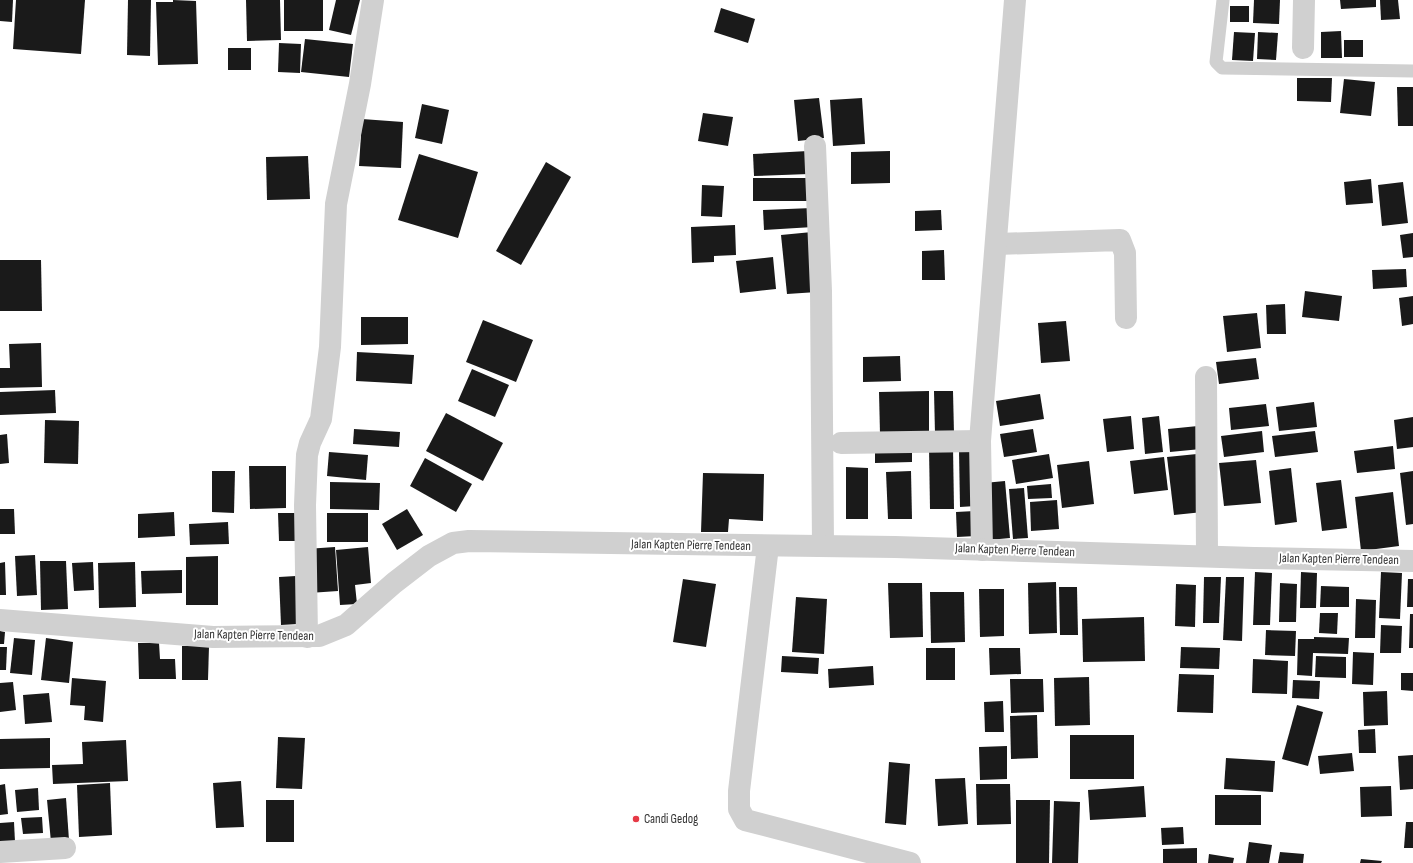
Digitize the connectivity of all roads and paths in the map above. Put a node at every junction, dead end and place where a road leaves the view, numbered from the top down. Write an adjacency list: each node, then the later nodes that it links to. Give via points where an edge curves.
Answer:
1 (373, 0): 19 (street, via 360,84 336,204 330,347 321,419 307,455)
2 (1015, 0): 8 (street)
3 (1223, 0): 6 (lane, via 1216,62 1222,68)
4 (1304, 0): 5 (street)
5 (1303, 48)
6 (1413, 71)
7 (815, 146): 14 (street, via 821,291)
8 (997, 244): 9 (street, via 1120,240 1125,253); 11 (street)
9 (1126, 318)
10 (1206, 377): 16 (street)
11 (980, 441): 12 (street); 15 (street)
12 (841, 443)
13 (768, 546): 14 (street, Jalan Kapten Pierre Tendean); 19 (street, Jalan Kapten Pierre Tendean, via 461,542 429,556 346,626); 22 (street, via 739,810 745,820)
14 (823, 546): 15 (street, Jalan Kapten Pierre Tendean)
15 (982, 550): 16 (street, Jalan Kapten Pierre Tendean)
16 (1207, 556): 17 (street, Jalan Kapten Pierre Tendean)
17 (1413, 561)
18 (0, 620): 19 (street, Jalan Kapten Pierre Tendean, via 213,637)
19 (307, 638)
20 (65, 848): 21 (street)
21 (0, 852)
22 (877, 859): 23 (street)
23 (910, 863)

